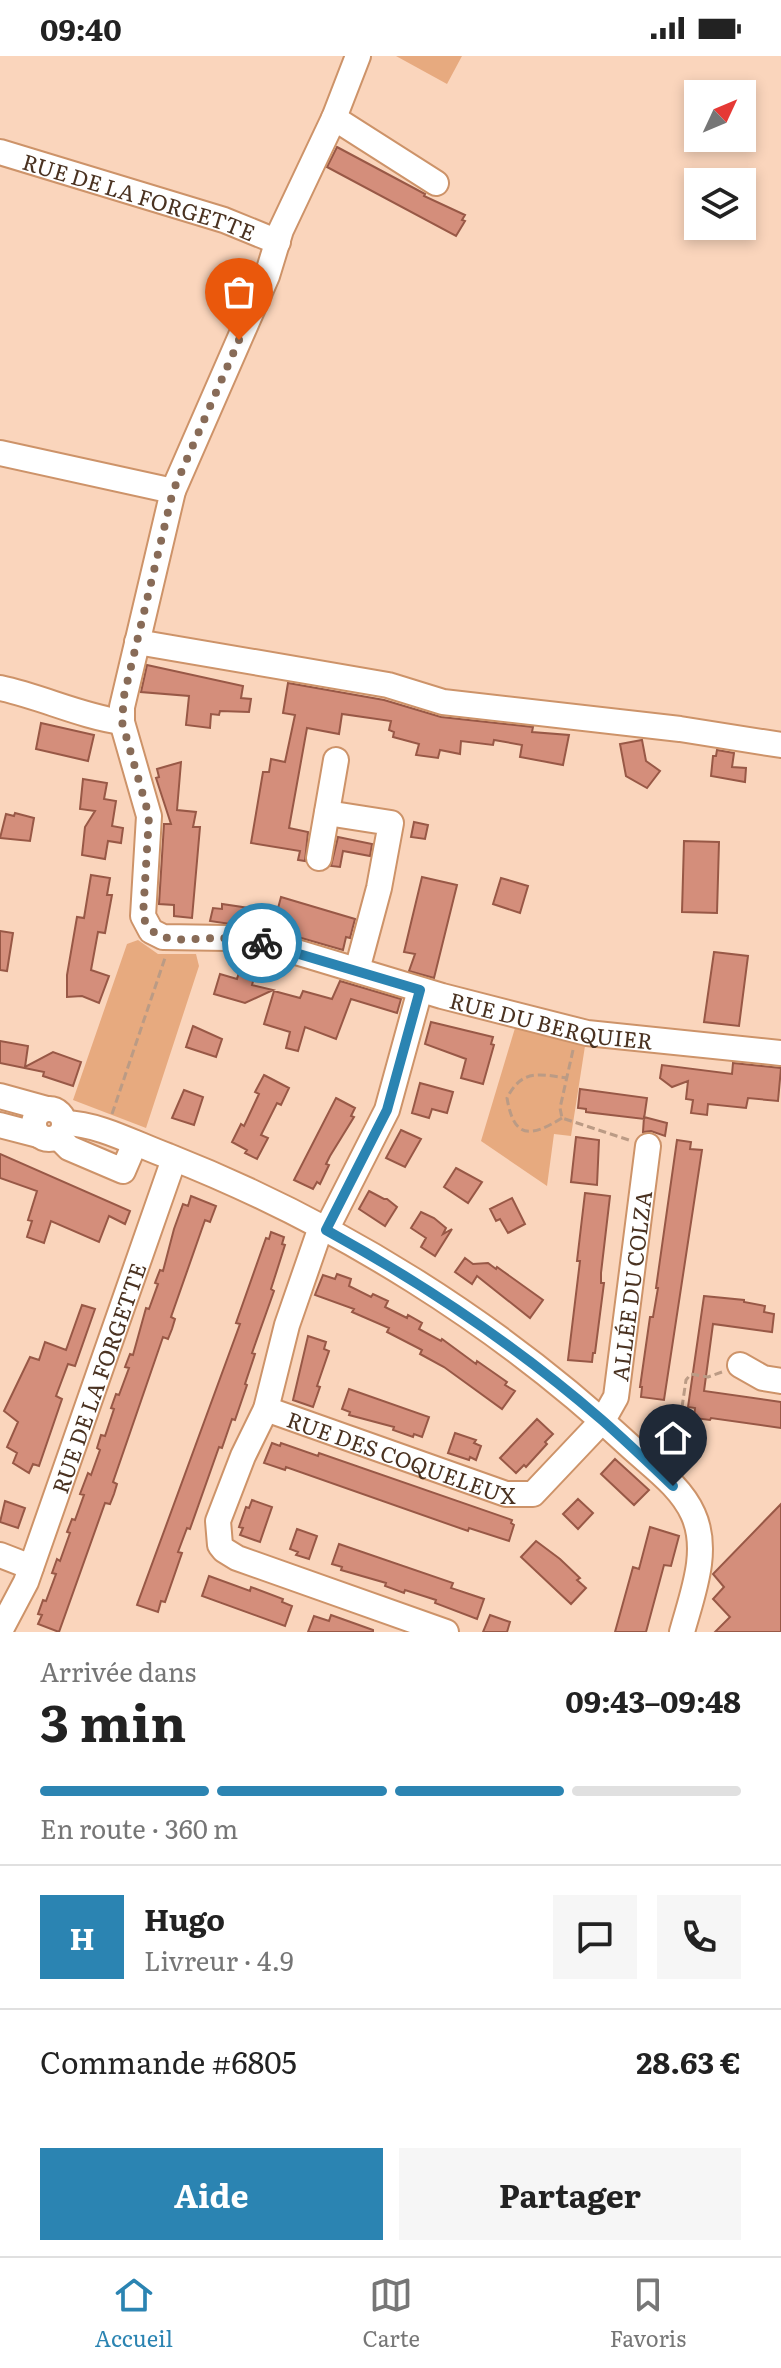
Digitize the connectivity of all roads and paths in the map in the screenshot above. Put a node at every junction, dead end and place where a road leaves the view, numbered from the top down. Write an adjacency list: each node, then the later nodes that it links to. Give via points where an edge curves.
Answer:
1 (358, 56): 2 (street)
2 (334, 118): 4 (street); 5 (street)
3 (0, 152): 5 (street, RUE DE LA FORGETTE, via 243,226)
4 (436, 183)
5 (278, 242): 7 (street)
6 (0, 453): 7 (street)
7 (173, 491): 8 (street)
8 (137, 642): 10 (street); 11 (street, via 388,685 443,702)
9 (0, 688): 10 (street)
10 (122, 722): 15 (street, via 149,816 143,916 151,931)
11 (781, 745)
12 (336, 760): 13 (street)
13 (327, 813): 14 (street); 16 (street, via 391,823)
14 (319, 858)
15 (172, 939): 16 (street, RUE DU BERQUIER, via 258,942); 25 (path)
16 (357, 970): 17 (street, RUE DU BERQUIER)
17 (420, 990): 18 (street, RUE DU BERQUIER); 29 (street, via 387,1110)
18 (578, 1031): 19 (street, RUE DU BERQUIER); 20 (path)
19 (781, 1053)
20 (567, 1078): 22 (path); 22 (path, via 522,1078 507,1098 513,1121 525,1132 542,1130)
21 (0, 1096): 24 (street)
22 (562, 1118): 27 (path)
23 (0, 1125): 24 (street)
24 (52, 1126): 25 (street, via 82,1124); 26 (street, via 69,1148 123,1171)
25 (106, 1132): 26 (street)
26 (135, 1143): 28 (street)
27 (648, 1146): 33 (street, ALLÉE DU COLZA, via 616,1397)
28 (174, 1159): 29 (street); 36 (street, RUE DE LA FORGETTE)
29 (324, 1229): 32 (street, via 284,1336); 33 (street, via 469,1318)
30 (740, 1365): 31 (street); 34 (path, via 708,1377 691,1374 686,1380)
31 (781, 1381)
32 (266, 1409): 33 (street, RUE DES COQUELEUX, via 517,1496 538,1489); 38 (street, via 218,1521 224,1550)
33 (603, 1420): 39 (street, via 673,1486 697,1524 700,1559)
34 (672, 1454)
35 (0, 1555): 36 (street)
36 (31, 1567): 37 (street, RUE DE LA FORGETTE)
37 (0, 1631)
38 (446, 1632)
39 (682, 1632)

